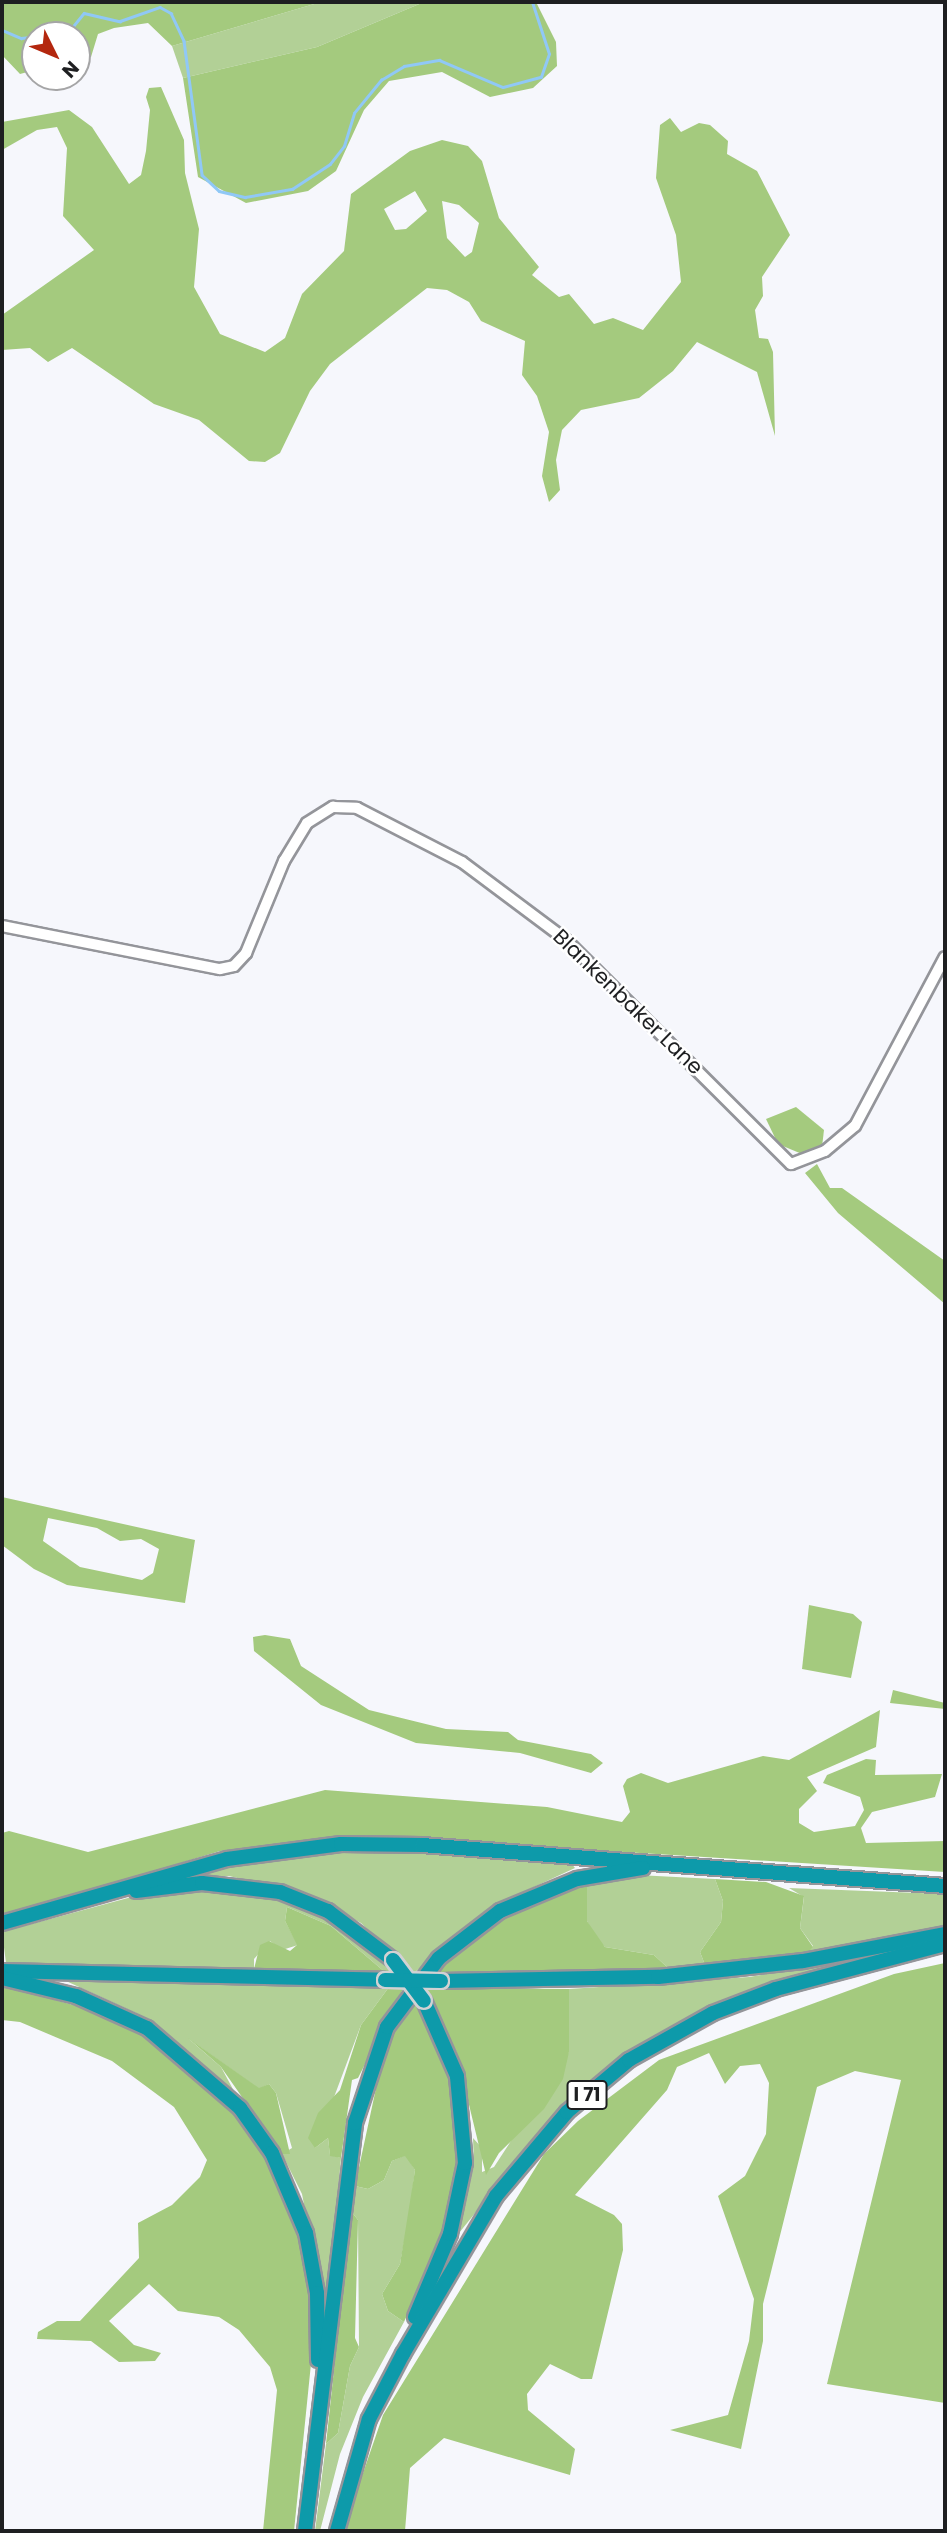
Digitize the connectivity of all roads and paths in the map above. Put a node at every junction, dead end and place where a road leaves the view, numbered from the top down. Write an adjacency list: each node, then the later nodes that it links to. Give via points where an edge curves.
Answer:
1 (2, 926): 2 (street, Blankenbaker Lane, via 220,969 234,966 247,953 284,861 307,823 333,807 357,808 462,862 565,939 791,1164 825,1151 855,1126)
2 (945, 957)
3 (659, 1866): 4 (highway); 5 (highway, via 422,1845 341,1844 227,1859); 12 (highway, via 577,1879 499,1911 439,1958 387,2027 355,2123)
4 (945, 1885)
5 (57, 1907): 6 (highway); 11 (highway, bridge, via 174,1885 256,1887 328,1911 393,1960 424,2001 449,2049 463,2104 463,2185 443,2252 369,2406)
6 (2, 1923)
7 (945, 1934): 9 (highway, bridge, via 803,1961 658,1977 441,1981)
8 (945, 1944): 11 (highway, I 71, via 744,2000 680,2030 603,2081 542,2137 496,2196)
9 (2, 1971)
10 (2, 1978): 12 (highway, via 86,2000 147,2028 211,2077 254,2125 296,2204 313,2265 319,2326)
11 (369, 2419): 14 (highway, I 71)
12 (315, 2450): 13 (highway)
13 (304, 2531)
14 (337, 2531)

